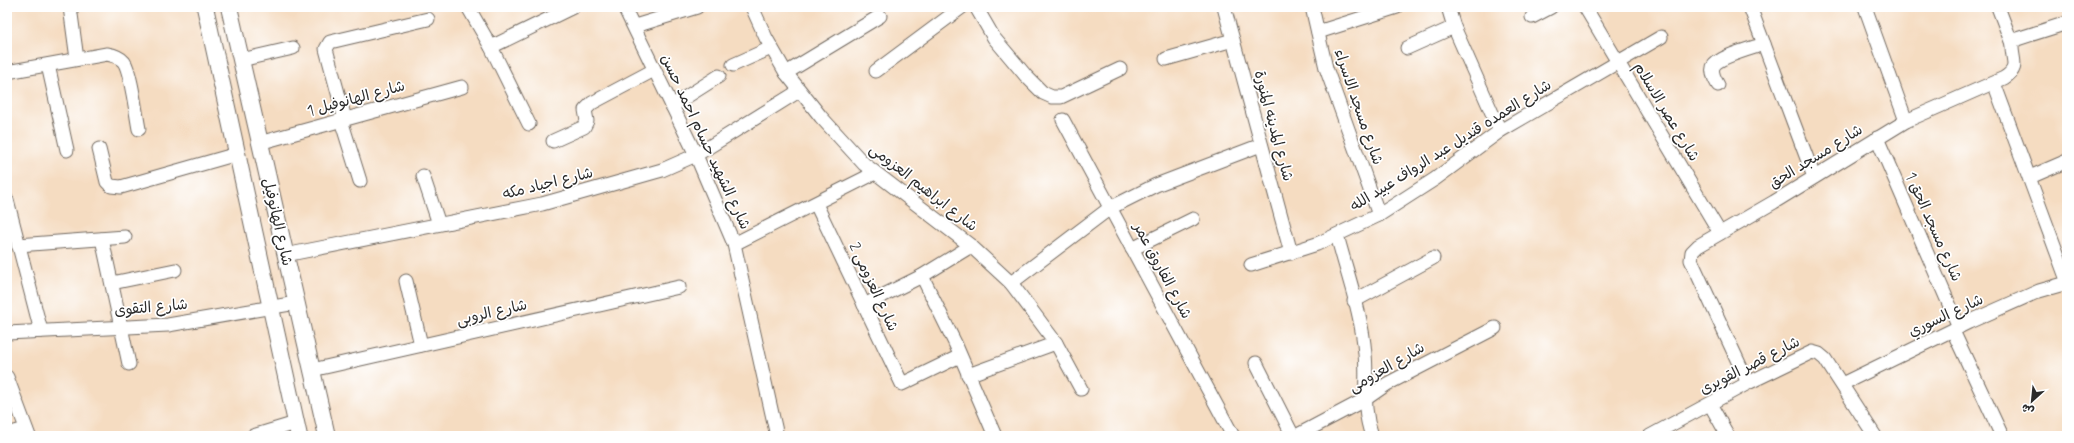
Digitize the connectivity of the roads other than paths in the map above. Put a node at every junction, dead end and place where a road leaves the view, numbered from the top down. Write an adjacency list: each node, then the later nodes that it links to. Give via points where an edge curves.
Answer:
1 (70, 7): 36 (street)
2 (205, 7): 64 (street, شارع الهانوفيل)
3 (229, 7): 37 (street, شارع الهانوفيل)
4 (468, 7): 31 (street)
5 (573, 7): 31 (street)
6 (624, 7): 24 (street, شارع الشهيد حسام احمد حسن)
7 (697, 7): 24 (street)
8 (752, 7): 33 (street, شارع ابراهيم العزومى)
9 (962, 7): 43 (street)
10 (976, 7): 41 (street, via 994,38 1026,76 1043,93 1052,97 1061,97)
11 (1224, 7): 28 (street, شارع المدينه المنورة)
12 (1312, 7): 26 (street, شارع مسجد الاسراء)
13 (1397, 7): 26 (street)
14 (1448, 7): 25 (street)
15 (1551, 7): 21 (street)
16 (1585, 7): 38 (street, شارع عصر الاسلام)
17 (1750, 7): 29 (street)
18 (1865, 7): 54 (street)
19 (1998, 7): 30 (street)
20 (880, 16): 45 (street)
21 (1532, 17)
22 (428, 18): 52 (street, via 330,42 326,49)
23 (2067, 23): 30 (street, via 2017,39)
24 (635, 26): 42 (street, شارع الشهيد حسام احمد حسن)
25 (1454, 27): 34 (street); 57 (street)
26 (1318, 32): 75 (street, شارع مسجد الاسراء, via 1326,68)
27 (1661, 37): 38 (street, شارع العمده قنديل عبد الرواف عبيد الله)
28 (1233, 40): 35 (street); 61 (street, شارع المدينه المنورة)
29 (1764, 44): 48 (street, via 1717,61 1713,69); 69 (street)
30 (2012, 44): 47 (street, شارع مسجد الحق, via 2014,68 2010,74)
31 (491, 47): 55 (street)
32 (292, 48): 37 (street)
33 (771, 48): 40 (street); 45 (street, شارع ابراهيم العزومى)
34 (1407, 48)
35 (1166, 59)
36 (77, 60): 39 (street); 56 (street, via 107,54 124,61)
37 (240, 60): 60 (street, شارع الهانوفيل)
38 (1617, 62): 57 (street, شارع العمده قنديل عبد الرواف عبيد الله); 78 (street, شارع عصر الاسلام)
39 (48, 65): 44 (street); 63 (street)
40 (733, 65)
41 (1120, 68)
42 (654, 70): 51 (street, شارع الشهيد حسام احمد حسن); 59 (street, via 592,102 585,110 587,121 584,127)
43 (876, 71)
44 (7, 72)
45 (786, 74): 50 (street, شارع ابراهيم العزومى)
46 (719, 76): 51 (street)
47 (1994, 83): 54 (street, شارع مسجد الحق); 70 (street)
48 (1718, 85)
49 (462, 87): 52 (street, شارع الهانوفيل 1)
50 (799, 91): 65 (street, شارع اجياد مكه); 67 (street, شارع ابراهيم العزومى)
51 (672, 106): 65 (street, شارع الشهيد حسام احمد حسن)
52 (343, 120): 60 (street, شارع الهانوفيل 1); 71 (street)
53 (1063, 120): 74 (street, شارع الفاروق عمر)
54 (1906, 121): 58 (street, شارع مسجد الحق)
55 (529, 124)
56 (139, 129)
57 (1500, 131): 75 (street, شارع العمده قنديل عبد الرواف عبيد الله, via 1435,179)
58 (1877, 138): 69 (street, شارع مسجد الحق); 103 (street, شارع مسجد الحق 1)
59 (553, 141)
60 (259, 143): 87 (street, شارع الهانوفيل)
61 (1261, 145): 74 (street, via 1156,184); 86 (street, شارع المدينه المنورة)
62 (99, 149): 64 (street, via 107,182 115,187)
63 (67, 150)
64 (237, 154): 100 (street, شارع الهانوفيل)
65 (696, 154): 77 (street, شارع اجياد مكه, via 662,170 542,204); 82 (street, شارع الشهيد حسام احمد حسن)
66 (2067, 161): 70 (street)
67 (875, 173): 73 (street); 84 (street, شارع ابراهيم العزومى)
68 (423, 176): 77 (street)
69 (1814, 177): 78 (street, شارع مسجد الحق)
70 (2030, 177): 93 (street)
71 (360, 181)
72 (7, 200): 83 (street)
73 (816, 204): 82 (street); 99 (street, شارع العزومى 2)
74 (1110, 208): 85 (street, شارع الفاروق عمر); 95 (street)
75 (1379, 215): 79 (street, شارع العمده قنديل عبد الرواف عبيد الله)
76 (1193, 219): 85 (street)
77 (439, 224): 87 (street, شارع اجياد مكه)
78 (1720, 233): 113 (street, شارع مسجد الحق, via 1698,246 1692,252 1691,260)
79 (1337, 235): 86 (street, شارع العمده قنديل عبد الرواف عبيد الله); 97 (street)
80 (125, 237): 81 (street)
81 (102, 239): 83 (street); 94 (street)
82 (734, 244): 125 (street, شارع الشهيد حسام احمد حسن)
83 (18, 245): 104 (street)
84 (971, 246): 91 (street); 95 (street, شارع ابراهيم العزومى)
85 (1132, 249): 127 (street, شارع الفاروق عمر)
86 (1291, 253): 89 (street, شارع العمده قنديل عبد الرواف عبيد الله)
87 (285, 255): 98 (street, شارع الهانوفيل)
88 (1433, 258): 97 (street)
89 (1251, 265)
90 (175, 270): 94 (street)
91 (922, 276): 99 (street); 108 (street)
92 (406, 281): 107 (street)
93 (2067, 281): 103 (street, شارع السوري)
94 (112, 283): 101 (street)
95 (1011, 284): 106 (street, شارع ابراهيم العزومى)
96 (679, 287): 107 (street, شارع الروبى)
97 (1354, 300): 117 (street, via 1365,354)
98 (296, 303): 100 (street, شارع التقوى); 111 (street, شارع الهانوفيل)
99 (864, 305): 108 (street, شارع العزومى 2, via 902,384)
100 (271, 308): 101 (street, شارع التقوى, via 168,325); 119 (street, شارع الهانوفيل)
101 (121, 327): 104 (street, شارع التقوى); 110 (street)
102 (1495, 328): 117 (street, شارع العزومى, via 1387,384)
103 (1956, 329): 115 (street, شارع السوري); 133 (street, شارع مسجد الحق 1)
104 (41, 332): 105 (street, شارع التقوى)
105 (7, 333)
106 (1056, 343): 112 (street); 116 (street, شارع ابراهيم العزومى)
107 (421, 345): 111 (street, شارع الروبى)
108 (960, 356): 112 (street)
109 (1256, 363): 128 (street)
110 (129, 364)
111 (312, 370): 124 (street, شارع الهانوفيل)
112 (968, 375): 126 (street)
113 (1748, 383): 115 (street, شارع قصر القويرى, via 1812,352 1820,354 1825,359); 118 (street, شارع قصر القويرى)
114 (8, 384): 121 (street)
115 (1842, 384): 132 (street, شارع قصر القويرى)
116 (1082, 390)
117 (1364, 400): 128 (street, شارع العزومى); 129 (street, via 1366,420)
118 (1710, 404): 120 (street, شارع قصر القويرى); 131 (street)
119 (298, 430): 123 (street)
120 (1672, 431): 130 (street, شارع قصر القويرى)
121 (27, 432): 122 (street)
122 (7, 434)
123 (253, 436)
124 (327, 436)
125 (777, 436)
126 (995, 436)
127 (1233, 436)
128 (1295, 436)
129 (1372, 436)
130 (1650, 436)
131 (1728, 436)
132 (1875, 436)
133 (2002, 436)

